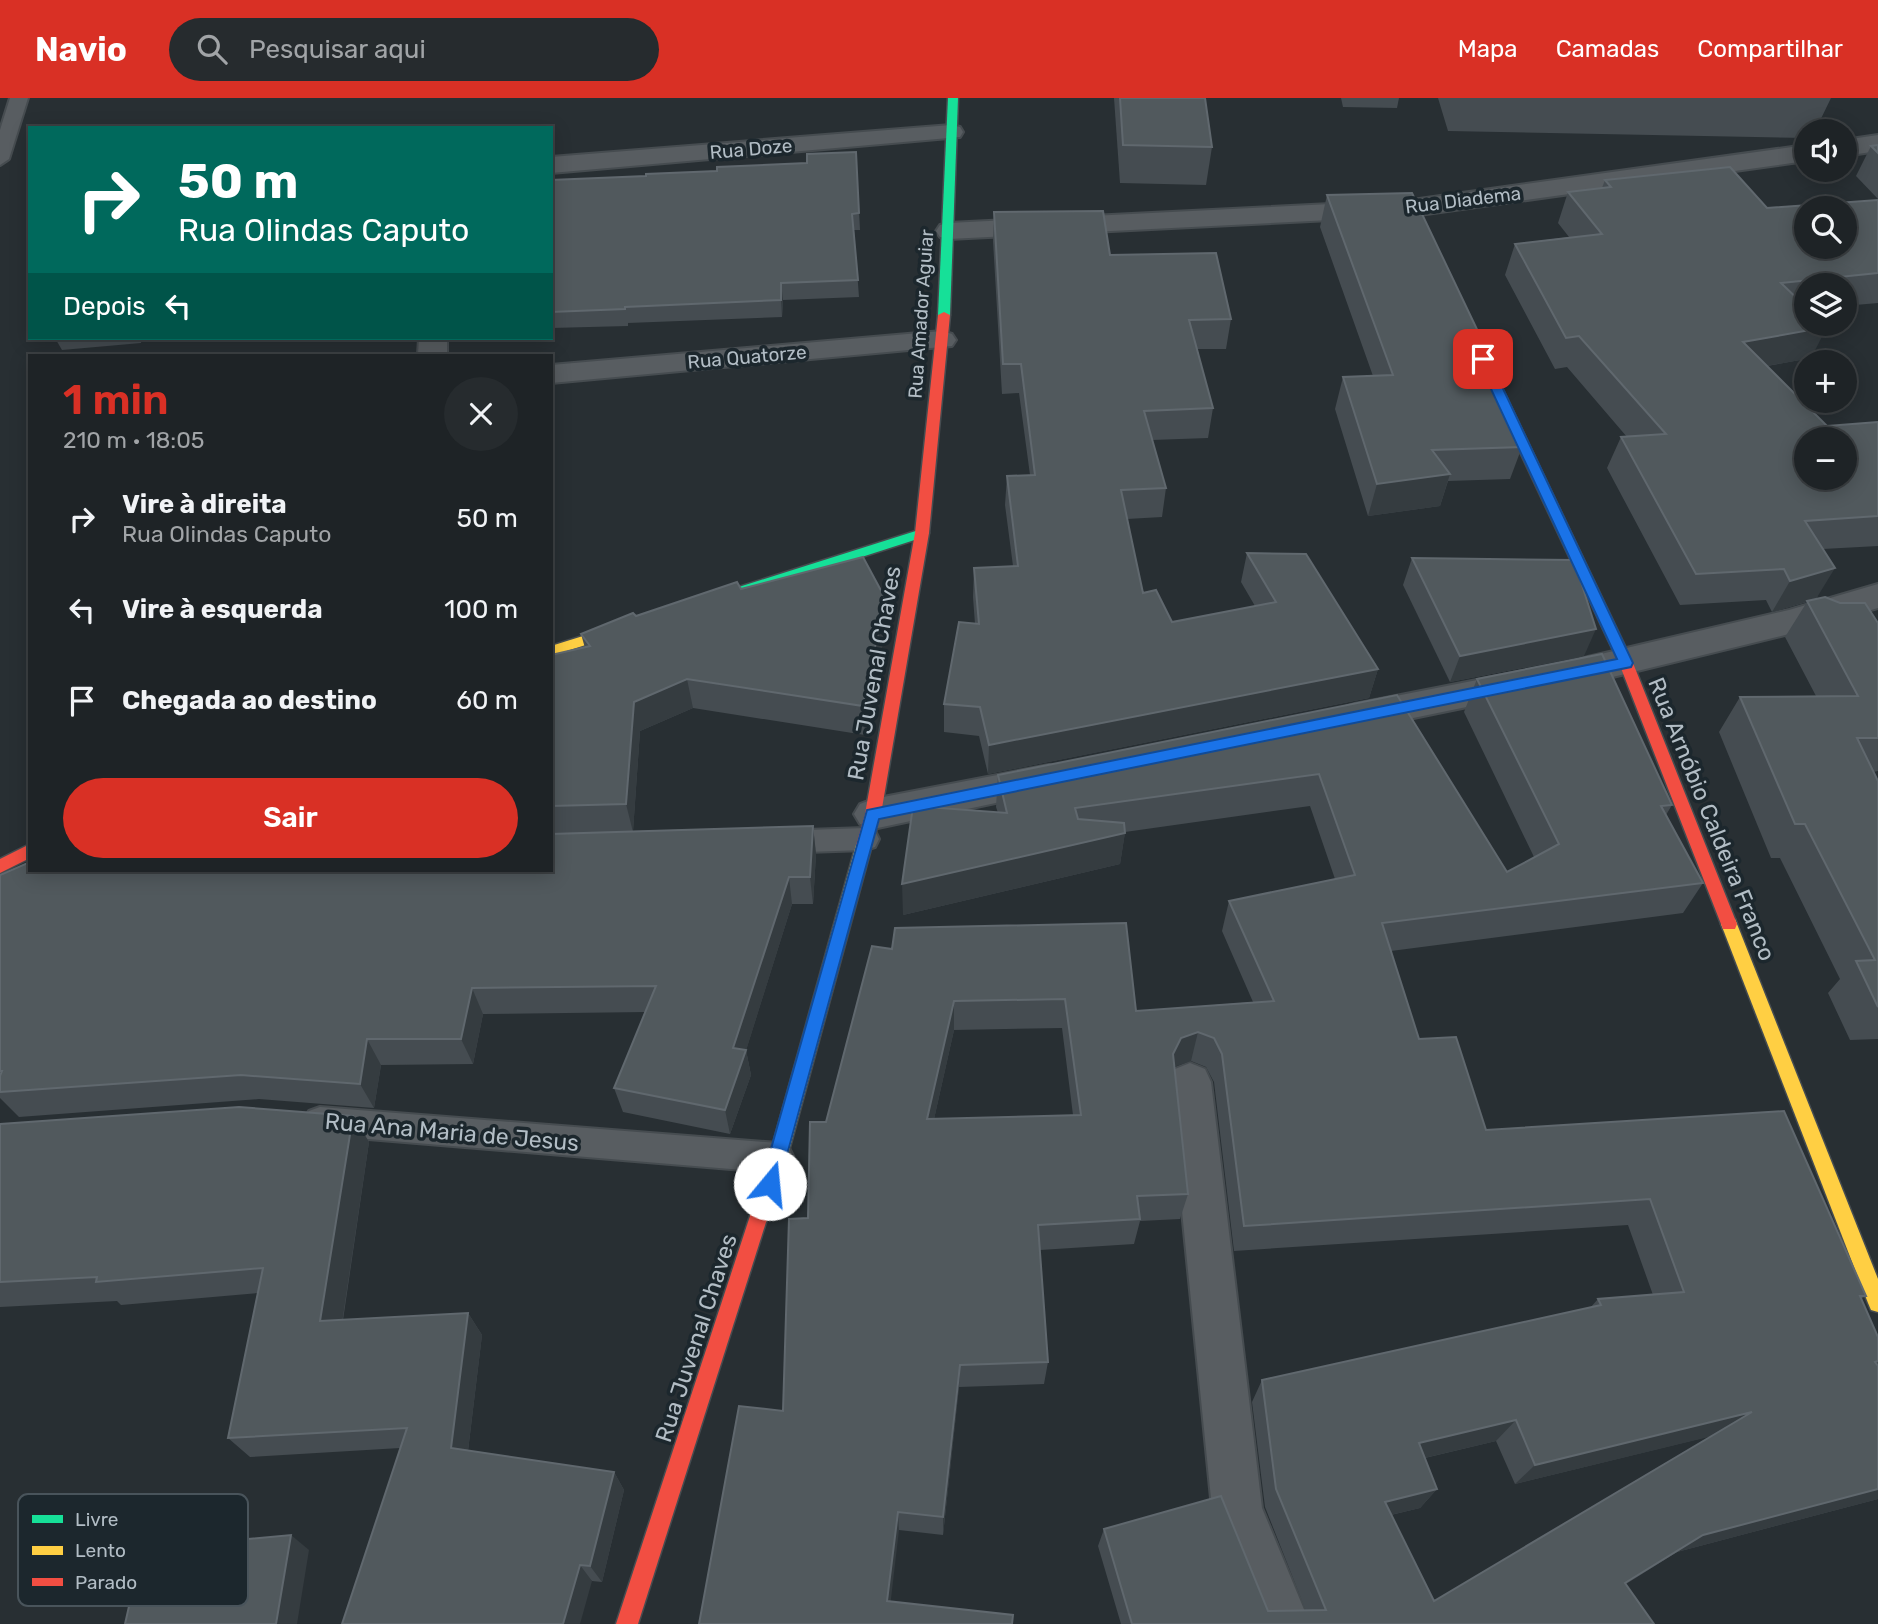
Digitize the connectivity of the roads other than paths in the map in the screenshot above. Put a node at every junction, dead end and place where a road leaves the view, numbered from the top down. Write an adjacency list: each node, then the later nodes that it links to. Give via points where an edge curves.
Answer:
1 (19, 98): 7 (lane)
2 (953, 98): 3 (street, Rua Amador Aguiar)
3 (951, 132): 8 (street, Rua Doze); 9 (street, Rua Amador Aguiar)
4 (1878, 143): 5 (street)
5 (1857, 146)
6 (1794, 155): 9 (street, Rua Diadema, via 1415,214)
7 (0, 159)
8 (553, 165)
9 (949, 231): 10 (street, Rua Amador Aguiar)
10 (942, 340): 12 (street, Rua Quatorze); 13 (street, Rua Amador Aguiar)
11 (1483, 359): 20 (street, Rua Arnóbio Caldeira Franco)
12 (553, 374)
13 (922, 533): 15 (street); 23 (street, Rua Juvenal Chaves)
14 (1878, 596): 17 (street)
15 (710, 601)
16 (644, 622): 19 (street)
17 (1789, 622): 18 (street); 20 (street)
18 (1878, 626)
19 (553, 651)
20 (1626, 663): 21 (street); 30 (street, Rua Arnóbio Caldeira Franco)
21 (1324, 723)
22 (1078, 773): 23 (street)
23 (869, 827): 24 (lane); 29 (street, Rua Juvenal Chaves)
24 (756, 842)
25 (28, 852): 26 (street)
26 (0, 867)
27 (1190, 1082): 32 (street, via 1237,1508)
28 (285, 1118): 29 (lane, Rua Ana Maria de Jesus)
29 (778, 1158): 31 (street, Rua Juvenal Chaves)
30 (1878, 1304)
31 (627, 1624)
32 (1284, 1624)

